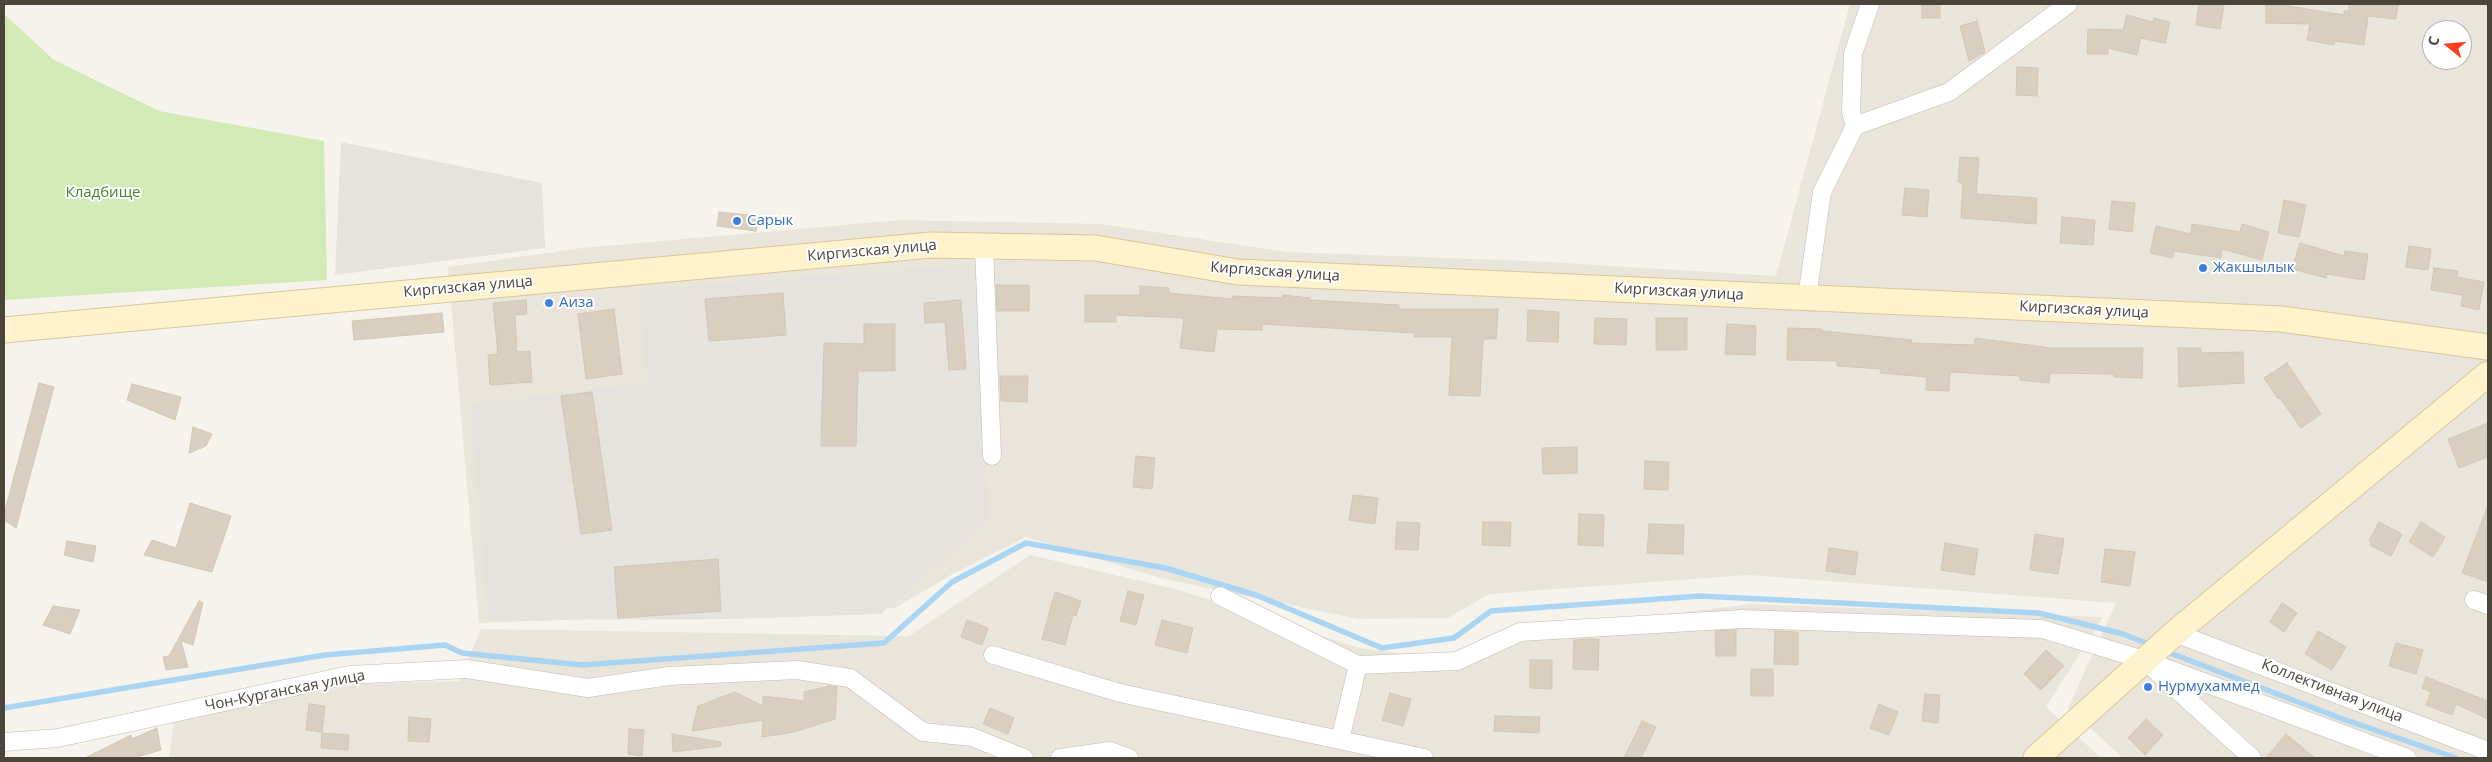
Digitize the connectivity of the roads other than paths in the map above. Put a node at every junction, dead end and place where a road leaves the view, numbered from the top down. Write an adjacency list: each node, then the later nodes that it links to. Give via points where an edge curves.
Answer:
1 (1870, 4): 3 (street, via 1853,54 1851,112)
2 (2068, 4): 3 (street, via 1950,92)
3 (1856, 126): 5 (street, via 1822,192)
4 (984, 246): 5 (main road, Киргизская улица, via 1095,248 1238,272); 6 (main road, Киргизская улица, via 931,245); 9 (street)
5 (1806, 298): 7 (main road, Киргизская улица, via 2281,319)
6 (4, 330)
7 (2488, 347)
8 (2488, 374): 11 (main road)
9 (992, 456)
10 (1220, 596): 14 (street)
11 (2175, 633): 13 (main road); 17 (street, Коллективная улица)
12 (993, 655): 15 (street, via 1120,693)
13 (2144, 660): 14 (street, via 2042,628 1742,619 1520,632 1457,661); 22 (main road); 23 (street); 24 (street)
14 (1358, 665): 15 (street)
15 (1340, 740): 21 (street)
16 (4, 742): 18 (street, Чон-Курганская улица, via 58,738 349,675 467,669 588,688 669,676 798,670 850,678 923,732 972,737)
17 (2488, 751)
18 (1024, 758)
19 (1060, 758): 20 (street, via 1110,751)
20 (1130, 758)
21 (1424, 758)
22 (2036, 758)
23 (2252, 758)
24 (2407, 758)

